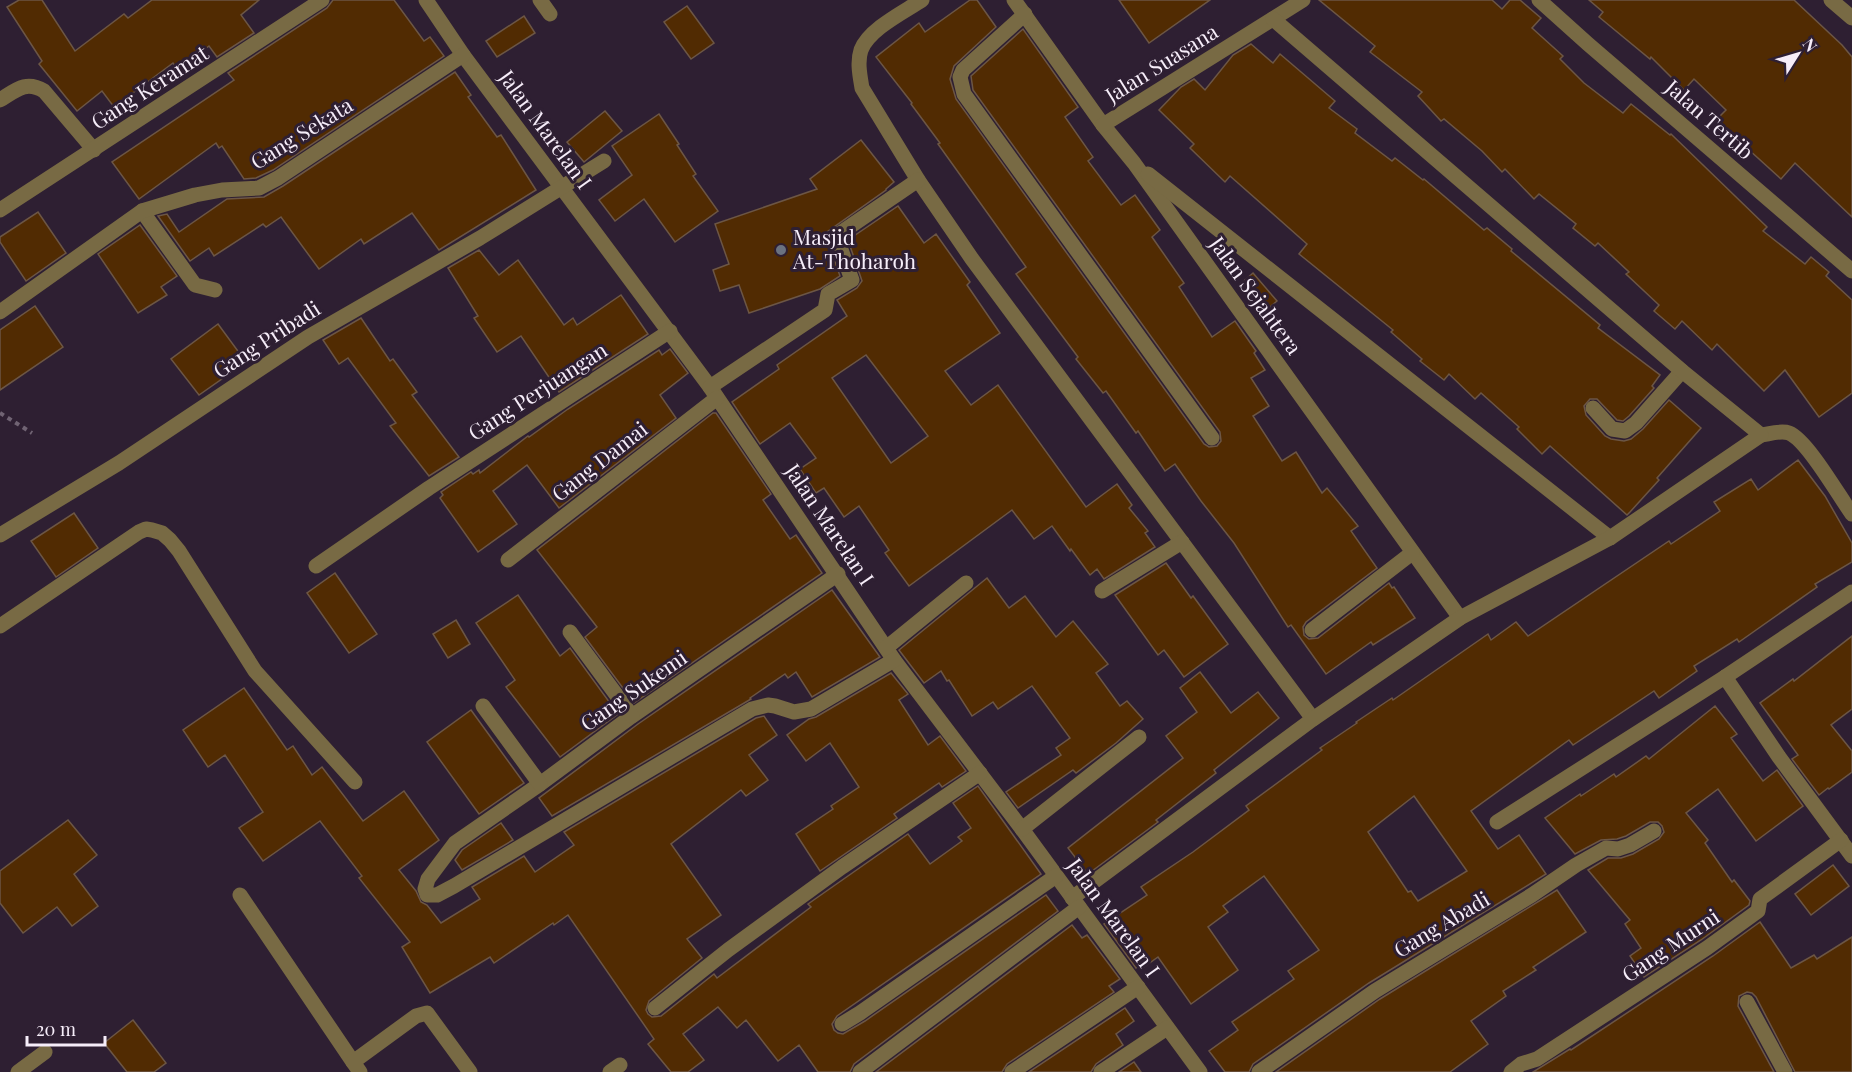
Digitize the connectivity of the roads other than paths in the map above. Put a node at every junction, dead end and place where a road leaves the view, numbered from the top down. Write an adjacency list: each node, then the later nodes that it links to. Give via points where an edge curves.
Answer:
1 (322, 0): 16 (street, Gang Keramat)
2 (540, 0): 9 (street)
3 (922, 0): 19 (street, via 876,31 859,58 862,88)
4 (1014, 0): 10 (street, Jalan Sejahtera)
5 (1303, 0): 12 (street, Jalan Suasana)
6 (1539, 0): 23 (street, Jalan Tertib)
7 (1831, 0): 11 (street)
8 (428, 1): 13 (street, Jalan Marelan I)
9 (550, 14)
10 (1025, 14): 15 (street, Jalan Sejahtera); 31 (street, via 963,70 960,77 964,94)
11 (1852, 18)
12 (1273, 19): 15 (street, Jalan Suasana); 27 (street)
13 (464, 55): 20 (street, Jalan Marelan I); 22 (street, Gang Sekata, via 259,188 195,195)
14 (0, 100): 16 (street, via 22,87 36,86)
15 (1103, 125): 18 (street, Jalan Sejahtera)
16 (94, 150): 21 (street, Gang Keramat)
17 (604, 160): 20 (street, Gang Pribadi)
18 (1134, 163): 34 (street); 36 (street, Jalan Sejahtera)
19 (918, 180): 28 (street, Gang Damai, via 836,236 852,280 828,294 825,310); 35 (street, via 972,260)
20 (561, 188): 26 (street, Jalan Marelan I); 33 (street, Gang Pribadi, via 308,337 119,463)
21 (0, 210)
22 (142, 211): 24 (street, via 195,285); 25 (street, Gang Sekata)
23 (1852, 271)
24 (214, 290)
25 (0, 312)
26 (670, 331): 28 (street, Jalan Marelan I); 38 (street, Gang Perjuangan)
27 (1682, 371): 29 (street, via 1625,431 1612,429); 30 (street)
28 (714, 392): 37 (street, Gang Damai); 39 (street, Jalan Marelan I)
29 (1593, 408)
30 (1761, 435): 32 (street, via 1786,432 1796,437); 34 (street)
31 (1212, 438)
32 (1852, 514)
33 (0, 535)
34 (1610, 538): 43 (street)
35 (1182, 542): 41 (street); 51 (street)
36 (1412, 553): 43 (street, Jalan Sejahtera); 45 (street)
37 (508, 560)
38 (316, 566)
39 (838, 574): 47 (street, Jalan Marelan I); 50 (street, Gang Sukemi)
40 (966, 583): 47 (street)
41 (1102, 591)
42 (1852, 592): 48 (street)
43 (1460, 618): 51 (street)
44 (0, 627): 54 (street, via 139,532 162,533 179,551 255,671)
45 (1312, 630)
46 (570, 632): 50 (street)
47 (890, 654): 53 (street, Jalan Marelan I); 55 (street, Gang Sukemi, via 812,709 794,712 774,705 752,709 454,886 437,895 427,895 428,879 455,843)
48 (1725, 677): 56 (street); 59 (street)
49 (483, 706): 55 (street)
50 (632, 716): 55 (street, Gang Sukemi)
51 (1313, 719): 63 (street)
52 (1139, 737): 57 (street)
53 (980, 773): 57 (street, Jalan Marelan I); 66 (street, via 842,867)
54 (355, 782)
55 (540, 784)
56 (1497, 822)
57 (1022, 829): 61 (street, Jalan Marelan I)
58 (1654, 831): 77 (street, Gang Abadi, via 1630,845 1606,848 1576,865 1375,991)
59 (1841, 840): 60 (street); 78 (street, Gang Murni, via 1760,899 1758,911 1707,948)
60 (1852, 856)
61 (1056, 876): 63 (street, Jalan Marelan I); 67 (street)
62 (240, 895): 70 (street)
63 (1076, 903): 64 (street, Jalan Marelan I); 73 (street)
64 (1138, 987): 68 (street, Jalan Marelan I); 74 (street)
65 (1747, 1002): 79 (street)
66 (655, 1008)
67 (842, 1024)
68 (1167, 1028): 75 (street); 76 (street, Jalan Marelan I)
69 (45, 1052): 71 (street)
70 (356, 1067): 72 (street, via 416,1016 427,1013)
71 (18, 1072)
72 (470, 1072)
73 (860, 1072)
74 (1012, 1072)
75 (1101, 1072)
76 (1200, 1072)
77 (1259, 1072)
78 (1511, 1072)
79 (1785, 1072)

